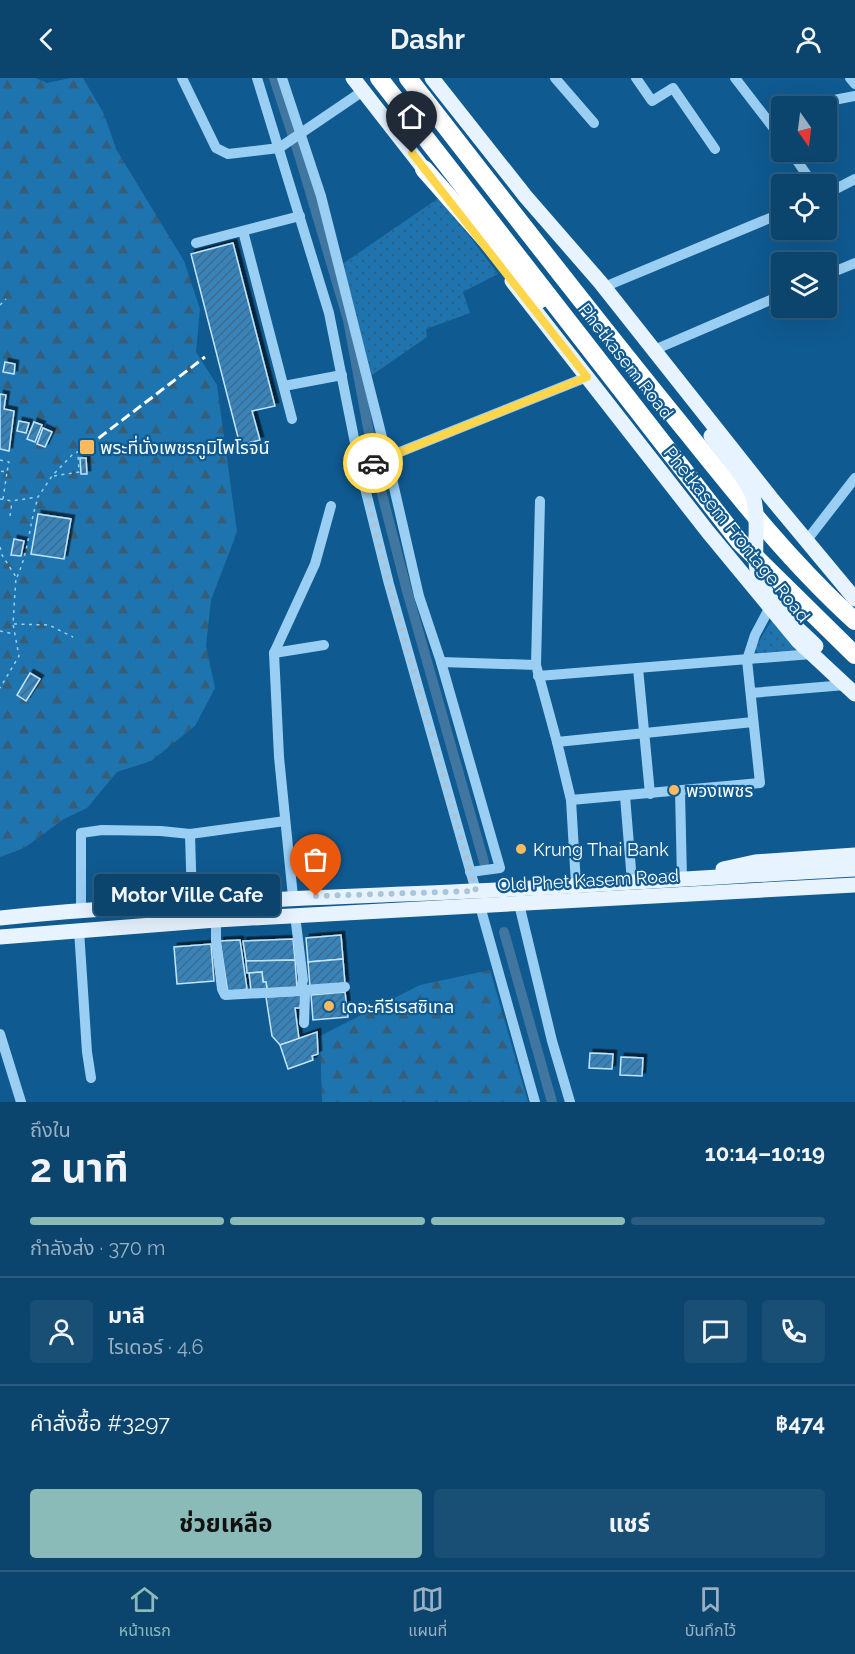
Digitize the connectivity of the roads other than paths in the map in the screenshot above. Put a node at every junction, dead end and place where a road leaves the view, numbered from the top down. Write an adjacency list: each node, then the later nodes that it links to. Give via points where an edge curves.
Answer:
1 (182, 78): 19 (street, via 219,151 232,154)
2 (257, 78): 19 (street)
3 (282, 78): 18 (street)
4 (353, 78): 13 (main road, Phetkasem Frontage Road)
5 (379, 78): 38 (highway, Phetkasem Road)
6 (408, 78): 47 (highway, Phetkasem Road, via 770,535)
7 (432, 78): 24 (main road)
8 (555, 78): 17 (street)
9 (636, 78): 20 (street, via 652,101 673,88)
10 (735, 78): 16 (street)
11 (850, 78): 12 (street)
12 (855, 84)
13 (363, 91): 18 (street); 21 (main road, Phetkasem Frontage Road)
14 (855, 96): 15 (street)
15 (837, 99)
16 (771, 122)
17 (594, 123)
18 (300, 134): 19 (street); 39 (street, via 321,196)
19 (279, 148): 25 (street)
20 (716, 149)
21 (424, 169): 35 (main road, Phetkasem Frontage Road); 38 (highway)
22 (855, 179): 23 (street)
23 (837, 188)
24 (526, 197): 31 (main road); 49 (main road, bridge, via 741,477 753,496 757,571 773,602)
25 (300, 216): 27 (street); 34 (street, via 329,313)
26 (771, 218): 31 (street)
27 (243, 231): 28 (street); 36 (street)
28 (196, 243)
29 (855, 263): 30 (street)
30 (837, 270)
31 (604, 287): 33 (main road)
32 (771, 300): 33 (street)
33 (654, 350): 44 (main road)
34 (342, 375): 36 (street); 40 (street)
35 (587, 377): 39 (street); 46 (main road, Phetkasem Frontage Road)
36 (284, 386): 37 (street)
37 (292, 419)
38 (658, 437): 51 (highway, Phetkasem Road, via 739,541)
39 (384, 458): 40 (street); 53 (street, via 419,596)
40 (363, 467): 69 (street, via 389,584)
41 (855, 478): 44 (street)
42 (540, 501): 55 (street)
43 (331, 506): 50 (street, via 315,564)
44 (807, 540): 45 (main road)
45 (855, 599)
46 (770, 607): 49 (main road, Phetkasem Frontage Road, via 798,641); 52 (street, via 754,635)
47 (855, 621)
48 (324, 645): 50 (street)
49 (814, 650): 52 (street); 56 (main road)
50 (274, 653): 65 (street)
51 (855, 655)
52 (747, 660): 54 (street); 57 (street)
53 (441, 662): 55 (street); 69 (street, via 500,868)
54 (638, 668): 55 (street); 59 (street)
55 (537, 671): 60 (street)
56 (852, 686): 57 (street)
57 (751, 693): 58 (street)
58 (753, 722): 59 (street); 61 (street, via 760,783)
59 (644, 733): 60 (street); 62 (street)
60 (557, 742): 64 (street)
61 (681, 791): 62 (street); 70 (street)
62 (650, 794): 63 (street)
63 (625, 796): 64 (street); 71 (street)
64 (571, 800): 72 (street)
65 (285, 821): 66 (street); 75 (street)
66 (190, 834): 76 (street); 79 (street, via 102,830 81,833)
67 (855, 855): 70 (main road, via 755,862)
68 (851, 869): 70 (main road, Old Phet Kasem Road)
69 (470, 872): 74 (street)
70 (682, 879): 71 (main road, Old Phet Kasem Road)
71 (632, 882): 72 (main road, Old Phet Kasem Road)
72 (576, 885): 74 (main road, Old Phet Kasem Road)
73 (855, 885): 77 (main road, Old Phet Kasem Road)
74 (476, 891): 75 (main road, Old Phet Kasem Road)
75 (293, 897): 76 (main road, Old Phet Kasem Road)
76 (192, 902): 79 (main road, Old Phet Kasem Road)
77 (519, 904): 78 (main road, Old Phet Kasem Road); 92 (street)
78 (480, 906): 80 (main road, Old Phet Kasem Road); 91 (street)
79 (81, 909): 81 (main road, Old Phet Kasem Road)
80 (295, 915): 82 (main road, Old Phet Kasem Road); 86 (street)
81 (0, 918)
82 (216, 920): 83 (main road, Old Phet Kasem Road); 86 (street, via 225,995)
83 (79, 930): 84 (main road, Old Phet Kasem Road); 89 (street)
84 (0, 937)
85 (345, 987): 86 (street)
86 (303, 989): 87 (street)
87 (304, 1023)
88 (0, 1034): 90 (street)
89 (91, 1078)
90 (21, 1102)
91 (536, 1102)
92 (570, 1102)

